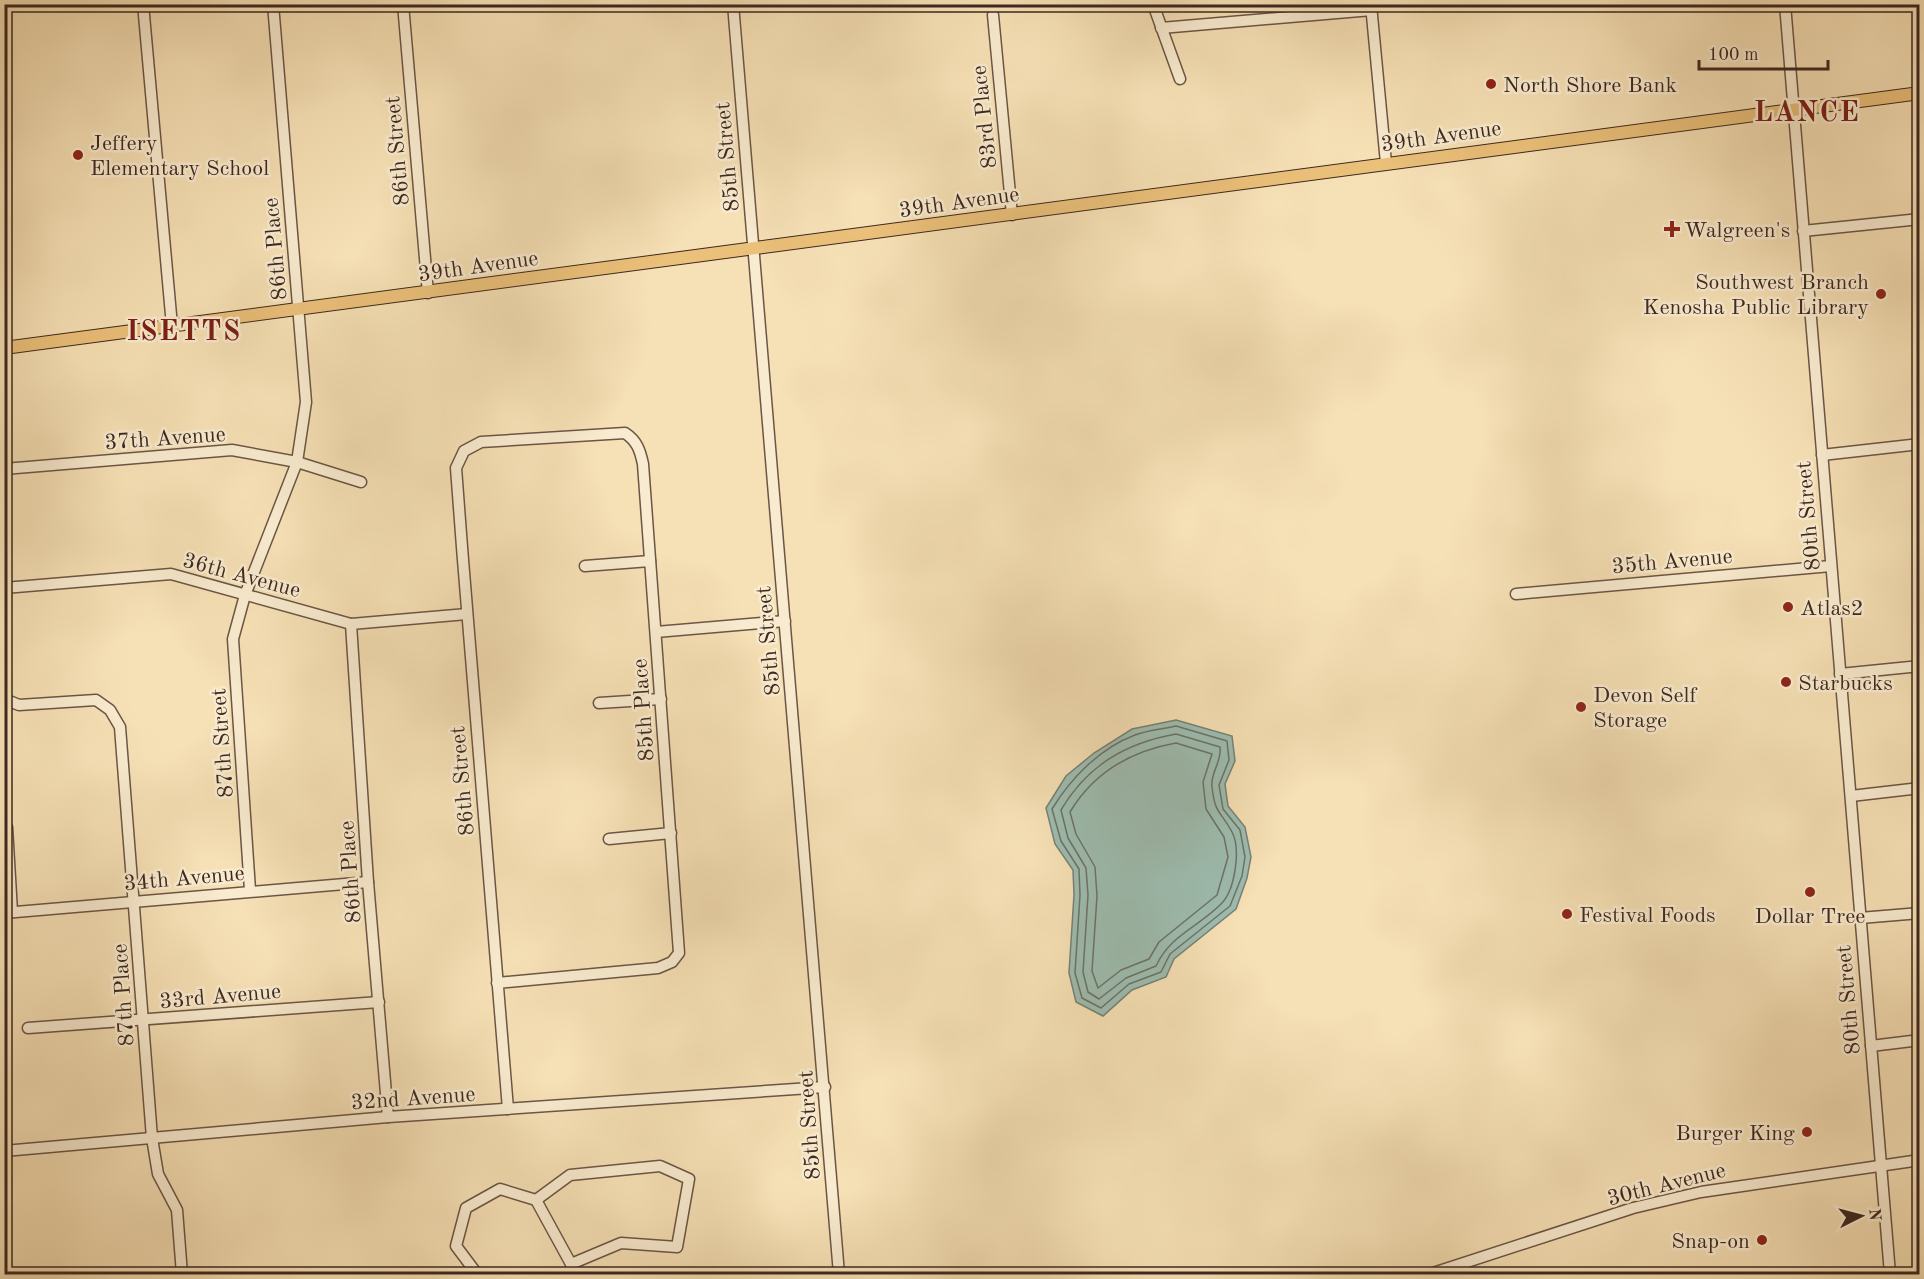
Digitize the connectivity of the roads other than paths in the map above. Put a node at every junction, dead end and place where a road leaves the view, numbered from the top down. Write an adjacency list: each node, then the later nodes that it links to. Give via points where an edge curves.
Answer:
1 (143, 4): 20 (street)
2 (273, 4): 19 (street, 86th Place)
3 (403, 4): 18 (street, 86th Street)
4 (733, 4): 17 (street, 85th Street)
5 (1153, 4): 9 (street)
6 (1785, 4): 12 (street, 80th Street)
7 (1371, 7): 9 (street); 13 (street)
8 (993, 15): 14 (street, 83rd Place)
9 (1161, 28): 10 (street)
10 (1180, 79)
11 (1920, 93): 12 (main road, 39th Avenue)
12 (1796, 108): 13 (main road, 39th Avenue); 16 (street, 80th Street)
13 (1386, 163): 14 (main road, 39th Avenue)
14 (1012, 215): 17 (main road, 39th Avenue)
15 (1920, 219): 16 (street)
16 (1803, 231): 24 (street, 80th Street)
17 (753, 249): 18 (main road, 39th Avenue); 35 (street, 85th Street)
18 (428, 293): 19 (main road, 39th Avenue)
19 (298, 311): 20 (main road, 39th Avenue); 25 (street, 86th Place, via 306,402)
20 (172, 326): 21 (main road, 39th Avenue)
21 (4, 348)
22 (633, 439): 28 (street, 85th Place, via 643,464); 34 (street, 86th Street, via 615,432 481,442 464,451 456,468)
23 (1920, 444): 24 (street)
24 (1822, 455): 30 (street, 80th Street)
25 (297, 462): 26 (street, 37th Avenue, via 232,450); 27 (street, 37th Avenue); 33 (street, 87th Street)
26 (4, 469)
27 (361, 483)
28 (650, 561): 29 (street); 37 (street, 85th Place)
29 (585, 566)
30 (1831, 566): 32 (street, 35th Avenue); 39 (street, 80th Street)
31 (4, 588): 33 (street, 36th Avenue, via 171,574)
32 (1516, 594)
33 (245, 595): 36 (street, 36th Avenue); 49 (street, 87th Street, via 233,639)
34 (467, 614): 36 (street, 36th Avenue); 54 (street, 86th Street)
35 (785, 621): 37 (street); 60 (street, 85th Street)
36 (351, 624): 48 (street, 86th Place)
37 (656, 632): 41 (street, 85th Place)
38 (1920, 666): 39 (street)
39 (1840, 674): 44 (street, 80th Street)
40 (4, 699): 50 (street, 87th Place, via 19,705 96,700 110,710 120,727)
41 (661, 699): 42 (street); 46 (street, 85th Place)
42 (599, 703)
43 (1920, 788): 44 (street)
44 (1851, 796): 53 (street, 80th Street)
45 (7, 827): 51 (street)
46 (671, 833): 47 (street); 54 (street, 85th Place, via 679,953 672,962 658,968)
47 (609, 839)
48 (368, 882): 49 (street, 34th Avenue); 55 (street, 86th Place)
49 (250, 890): 50 (street, 34th Avenue)
50 (134, 900): 51 (street, 34th Avenue); 56 (street, 87th Place)
51 (8, 912)
52 (1920, 913): 53 (street)
53 (1860, 918): 59 (street, 80th Street)
54 (497, 983): 61 (street, 86th Street)
55 (379, 1002): 56 (street, 33rd Avenue); 62 (street, 86th Place)
56 (143, 1021): 57 (street, 33rd Avenue); 63 (street, 87th Place)
57 (28, 1028)
58 (1920, 1041): 59 (street)
59 (1871, 1046): 66 (street, 80th Street)
60 (825, 1087): 61 (street, 32nd Avenue); 71 (street, 85th Street)
61 (508, 1109): 62 (street, 32nd Avenue)
62 (388, 1118): 63 (street, 32nd Avenue)
63 (152, 1138): 64 (street, 32nd Avenue); 69 (street, 87th Place, via 158,1174 177,1210)
64 (4, 1150)
65 (1920, 1161): 66 (street, 30th Avenue)
66 (1882, 1165): 72 (street, 30th Avenue, via 1741,1185 1633,1208); 73 (street, 80th Street)
67 (536, 1200): 68 (street); 68 (street, via 570,1175 660,1166 689,1179 677,1247 621,1243); 70 (street, via 500,1189 466,1208 456,1246)
68 (572, 1269)
69 (182, 1275)
70 (477, 1275)
71 (839, 1275)
72 (1430, 1275)
73 (1890, 1275)

